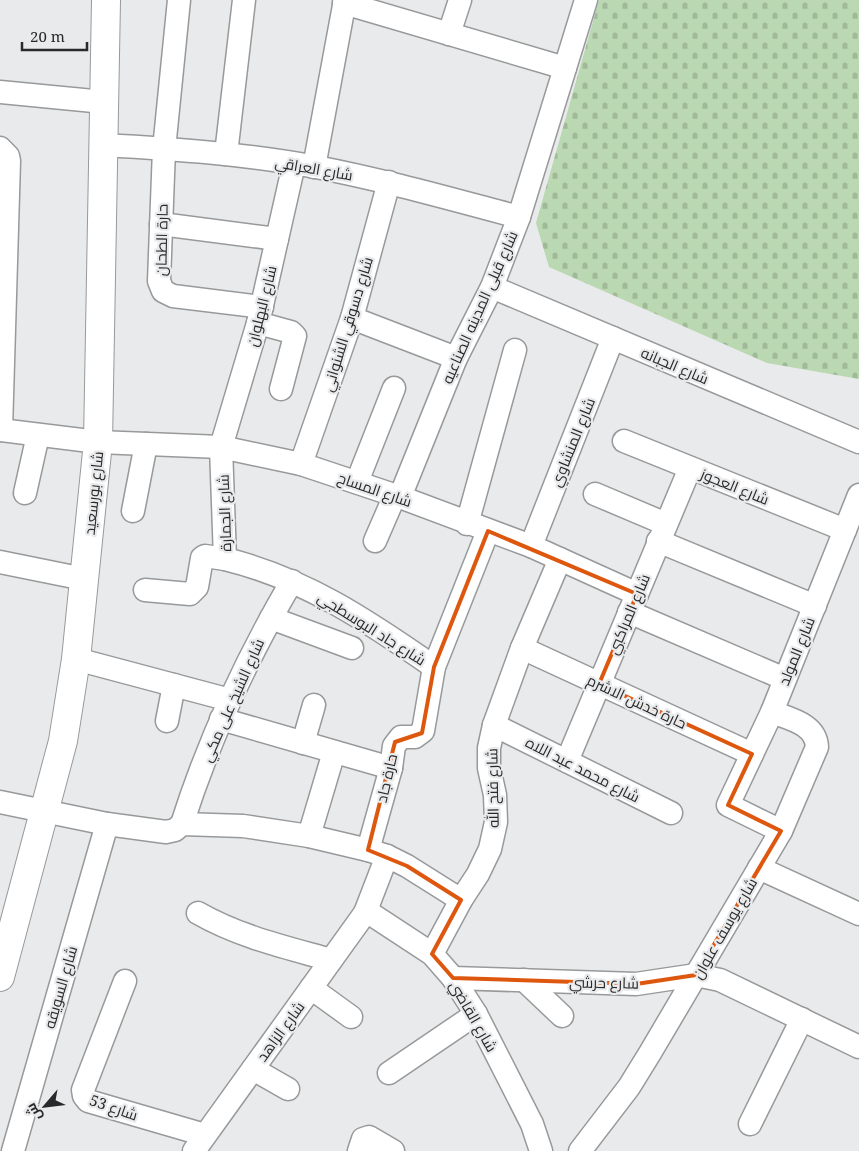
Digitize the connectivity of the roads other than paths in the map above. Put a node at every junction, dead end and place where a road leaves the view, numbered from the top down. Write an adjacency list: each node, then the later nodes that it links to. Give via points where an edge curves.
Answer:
1 (106, 0): 10 (street, شارع بورسعيد)
2 (179, 0): 13 (street, حارة الطحان)
3 (244, 0): 14 (street)
4 (460, 0): 7 (street)
5 (586, 0): 8 (street, شارع قبلى المدينه الصناعيه)
6 (344, 2): 7 (street); 15 (street, شارع البهلوان)
7 (450, 34): 8 (street)
8 (565, 68): 17 (street, شارع قبلى المدينه الصناعيه)
9 (0, 92): 10 (street)
10 (104, 102): 11 (street, شارع بورسعيد)
11 (104, 145): 13 (street, شارع العراقي); 31 (street, شارع بورسعيد)
12 (0, 148): 28 (street, via 9,161)
13 (164, 149): 14 (street, شارع العراقي); 18 (street, حارة الطحان)
14 (226, 154): 15 (street, شارع العراقي)
15 (304, 165): 16 (street, شارع العراقي); 19 (street, شارع البهلوان)
16 (389, 182): 17 (street, شارع العراقي); 22 (street, شارع دسوقي الشنواني)
17 (519, 217): 20 (street, شارع قبلى المدينه الصناعيه)
18 (161, 224): 19 (street); 21 (street, حارة الطحان, via 159,281 163,291)
19 (277, 239): 21 (street, شارع البهلوان)
20 (492, 287): 23 (street, شارع الجبانه); 25 (street, شارع قبلى المدينه الصناعيه)
21 (260, 315): 27 (street, via 294,336); 34 (street, شارع البهلوان)
22 (352, 318): 25 (street); 35 (street, شارع دسوقي الشنواني)
23 (613, 338): 32 (street, شارع الجبانه); 47 (street, شارع المنشاوي)
24 (515, 350): 43 (street)
25 (456, 358): 40 (street, شارع قبلى المدينه الصناعيه)
26 (394, 388): 37 (street)
27 (281, 389)
28 (1, 430): 29 (street, شارع المساح)
29 (38, 435): 31 (street, شارع المساح); 38 (street)
30 (624, 441): 36 (street, شارع العجوز)
31 (98, 442): 33 (street, شارع المساح); 51 (street, شارع بورسعيد)
32 (859, 442)
33 (146, 444): 34 (street, شارع المساح); 42 (street)
34 (221, 447): 35 (street, شارع المساح); 48 (street, شارع الجمارة)
35 (301, 464): 37 (street, شارع المساح)
36 (690, 468): 44 (street, شارع العجوز); 45 (street, شارع المراكبي)
37 (357, 482): 40 (street, شارع المساح)
38 (24, 493)
39 (596, 494): 45 (street)
40 (398, 496): 43 (street, شارع المساح); 46 (street, شارع قبلى المدينه الصناعيه)
41 (859, 496): 44 (street, شارع المولد)
42 (133, 512)
43 (478, 527): 47 (street, شارع المساح); 60 (street)
44 (845, 530): 55 (street, شارع المولد)
45 (662, 533): 54 (street, شارع المراكبي); 55 (street)
46 (375, 541)
47 (531, 546): 49 (street, شارع المساح)
48 (225, 559): 52 (street, شارع جاد البوسطجي, via 260,567); 53 (street, شارع الجمارة, via 202,558 197,587 190,594)
49 (560, 559): 54 (street, شارع المساح); 58 (street, شارع فتح الله)
50 (0, 562): 51 (street)
51 (84, 579): 59 (street, شارع بورسعيد)
52 (292, 581): 56 (street, شارع الشيخ على مكي); 60 (street, شارع جاد البوسطجي, via 352,612)
53 (145, 590)
54 (633, 603): 61 (street, شارع المساح); 62 (street, شارع المراكبي)
55 (814, 606): 61 (street, شارع المولد)
56 (271, 618): 57 (street); 65 (street, شارع الشيخ على مكي)
57 (352, 648)
58 (522, 648): 62 (street, حارة خدش الاشرم); 68 (street, شارع فتح الله)
59 (76, 659): 63 (street); 75 (street, شارع بورسعيد, via 63,741)
60 (434, 667): 73 (street, حارة جاد, via 422,731 415,737 404,736 395,742)
61 (785, 679): 66 (street, شارع المولد)
62 (599, 684): 71 (street, حارة خدش الاشرم); 72 (street, شارع المراكبي)
63 (174, 685): 65 (street); 67 (street)
64 (314, 705): 69 (street)
65 (226, 710): 69 (street); 78 (street, شارع الشيخ على مكي)
66 (772, 712): 71 (street, شارع المولد); 79 (street, شارع يوسف علوان, via 807,726 817,741)
67 (167, 721)
68 (494, 725): 72 (street, شارع محمد عبد اللاه); 83 (street, شارع فتح الله, via 489,768 496,822 490,849)
69 (303, 743): 70 (street)
70 (334, 752): 73 (street); 80 (street)
71 (752, 754): 79 (street, شارع المولد, via 728,805)
72 (567, 761): 76 (street, شارع محمد عبد اللاه)
73 (391, 768): 81 (street, حارة جاد)
74 (0, 802): 75 (street)
75 (44, 812): 77 (street); 90 (street, شارع بورسعيد)
76 (671, 813)
77 (107, 824): 78 (street, via 166,832); 106 (street, شارع السويقه)
78 (182, 824): 80 (street, via 243,826)
79 (781, 831): 82 (street, شارع يوسف علوان)
80 (309, 836): 81 (street)
81 (378, 853): 83 (street); 85 (street, حارة جاد)
82 (759, 868): 86 (street); 89 (street, شارع يوسف علوان)
83 (461, 900): 87 (street, شارع فتح الله)
84 (198, 912): 88 (street, via 220,926 244,935)
85 (367, 913): 87 (street, شارع القاضي); 88 (street, شارع الزاهد)
86 (859, 914)
87 (432, 954): 91 (street, شارع القاضي)
88 (331, 960): 94 (street, شارع الزاهد)
89 (696, 975): 92 (street, شارع حرشي, via 636,984); 98 (street, شارع حرشي, via 720,980); 109 (street, شارع يوسف علوان, via 629,1087)
90 (0, 977)
91 (453, 978): 92 (street, شارع حرشي); 95 (street, شارع القاضي)
92 (524, 980): 96 (street)
93 (125, 981): 104 (street, شارع 53, via 83,1090 84,1096 88,1101)
94 (311, 988): 97 (street); 100 (street, شارع الزاهد)
95 (476, 1014): 101 (street); 108 (street, شارع القاضي, via 532,1124)
96 (562, 1016)
97 (351, 1017)
98 (802, 1019): 99 (street, شارع حرشي); 103 (street)
99 (859, 1047)
100 (253, 1069): 102 (street); 104 (street, شارع الزاهد)
101 (389, 1073)
102 (288, 1089)
103 (750, 1124)
104 (199, 1143)
105 (361, 1145): 107 (street, via 369,1137)
106 (13, 1151)
107 (393, 1151)
108 (541, 1151)
109 (580, 1151)

